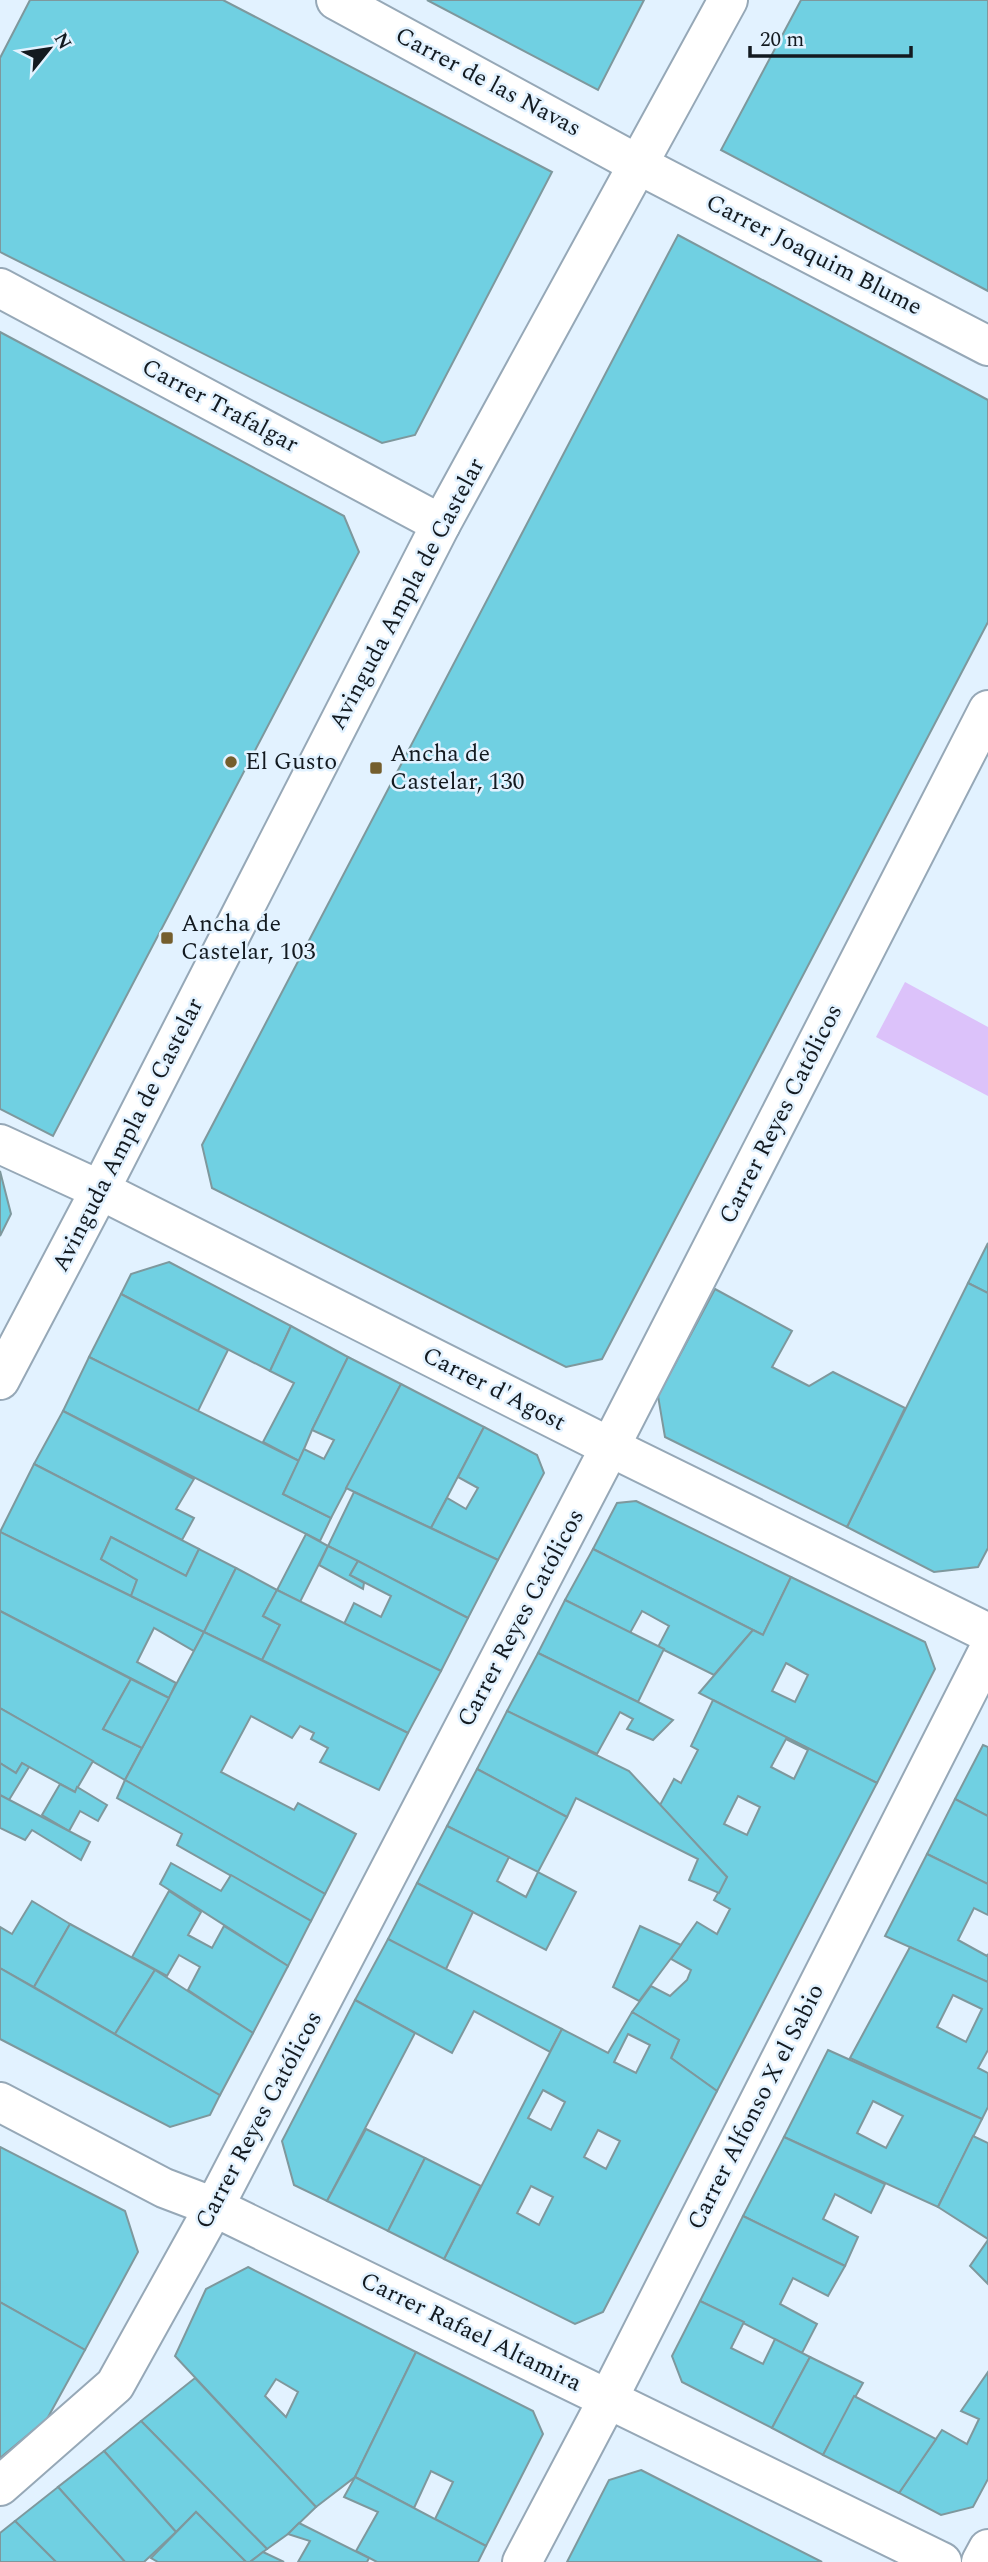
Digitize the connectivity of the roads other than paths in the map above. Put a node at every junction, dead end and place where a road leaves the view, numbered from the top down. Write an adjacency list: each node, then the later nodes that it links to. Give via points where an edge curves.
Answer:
1 (336, 0): 3 (street, Carrer de las Navas)
2 (728, 0): 3 (street, Avinguda Ampla de Castelar)
3 (639, 165): 5 (street, Carrer Joaquim Blume); 6 (street, Avinguda Ampla de Castelar)
4 (0, 288): 6 (street, Carrer Trafalgar)
5 (988, 346)
6 (441, 524): 9 (street, Avinguda Ampla de Castelar)
7 (988, 710): 11 (street, Carrer Reyes Católicos)
8 (0, 1144): 9 (street, Carrer d'Agost)
9 (100, 1191): 10 (street, Avinguda Ampla de Castelar); 11 (street, Carrer d'Agost)
10 (0, 1380)
11 (610, 1447): 12 (street, Carrer d'Agost); 15 (street, Carrer Reyes Católicos)
12 (988, 1633)
13 (988, 1651): 16 (street, Carrer Alfonso X el Sabio)
14 (0, 2102): 15 (street, Carrer Rafael Altamira, via 164,2188)
15 (214, 2207): 16 (street, Carrer Rafael Altamira); 17 (street, Carrer Reyes Católicos, via 115,2385)
16 (608, 2399): 19 (street, Carrer Alfonso X el Sabio); 20 (street, Carrer Rafael Altamira)
17 (0, 2486)
18 (988, 2549): 21 (street)
19 (522, 2562)
20 (942, 2562)
21 (981, 2562)

